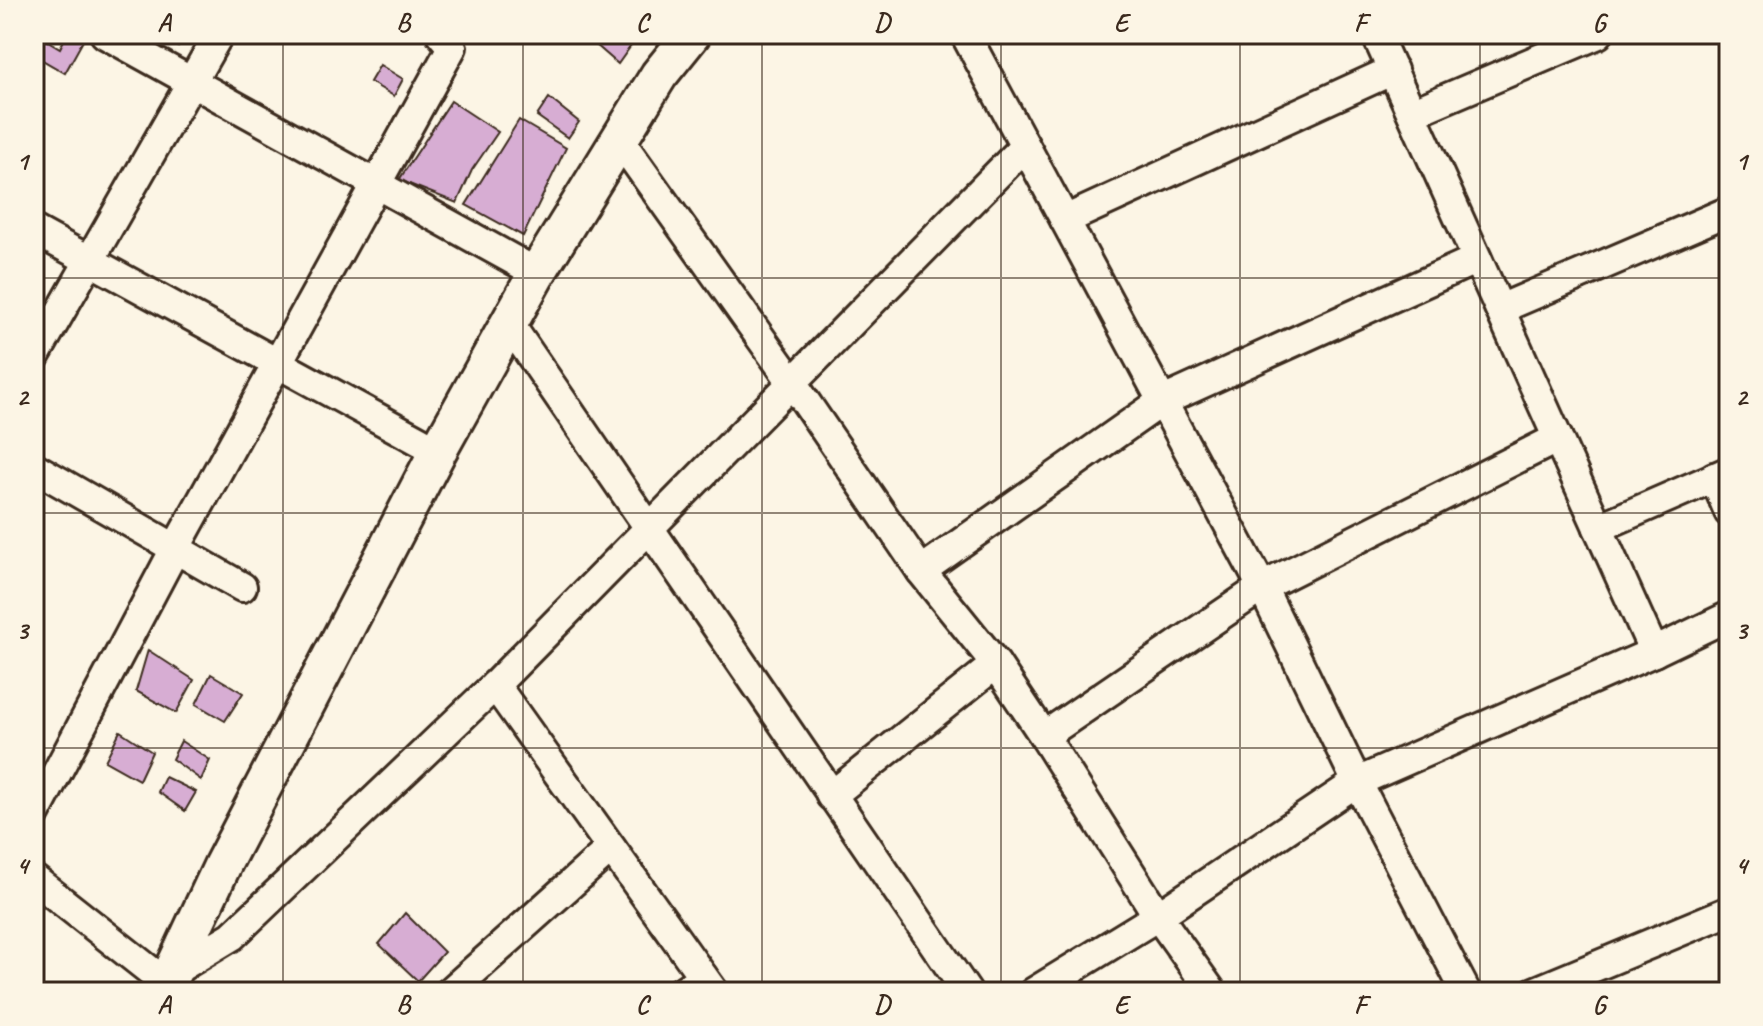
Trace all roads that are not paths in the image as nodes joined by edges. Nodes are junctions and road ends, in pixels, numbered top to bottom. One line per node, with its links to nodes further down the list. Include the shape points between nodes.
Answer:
1 (105, 34): 9 (street)
2 (219, 34): 9 (street)
3 (441, 34): 13 (street, via 452,47)
4 (692, 34): 11 (street)
5 (965, 34): 12 (street)
6 (1376, 34): 8 (street)
7 (1598, 34): 10 (street)
8 (1393, 70): 10 (street); 15 (street)
9 (193, 83): 13 (street); 18 (street)
10 (1412, 113): 17 (street)
11 (619, 139): 19 (street); 24 (street)
12 (1025, 146): 15 (street); 24 (street)
13 (376, 184): 19 (street); 23 (street)
14 (1729, 211): 20 (street)
15 (1065, 220): 25 (street)
16 (34, 230): 18 (street)
17 (1477, 259): 20 (street); 25 (street)
18 (89, 260): 22 (street); 23 (street)
19 (537, 273): 21 (street)
20 (1500, 309): 26 (street)
21 (510, 325): 27 (street); 31 (street)
22 (34, 358)
23 (278, 363): 27 (street); 33 (street)
24 (792, 382): 31 (street); 34 (street)
25 (1161, 402): 34 (street); 36 (street)
26 (1558, 438): 32 (street); 36 (street)
27 (438, 451): 49 (street, via 223,864)
28 (34, 467): 33 (street)
29 (1722, 474): 30 (street); 32 (street)
30 (1729, 512)
31 (649, 527): 40 (street); 43 (street)
32 (1598, 528): 38 (street)
33 (175, 549): 35 (street); 44 (street)
34 (921, 571): 39 (street)
35 (242, 587)
36 (1262, 587): 41 (street); 42 (street)
37 (1729, 616): 38 (street)
38 (1654, 652): 42 (street)
39 (996, 664): 41 (street); 43 (street)
40 (495, 685): 45 (street); 49 (street, via 232,936)
41 (1044, 736): 48 (street)
42 (1357, 782): 48 (street); 55 (street)
43 (831, 796): 52 (street)
44 (34, 816)
45 (611, 848): 50 (street); 51 (street)
46 (34, 879): 49 (street)
47 (1729, 911): 56 (street)
48 (1158, 916): 53 (street); 54 (street)
49 (168, 982)
50 (699, 987)
51 (450, 992)
52 (967, 992)
53 (1034, 992)
54 (1212, 992)
55 (1466, 992)
56 (1534, 992)

